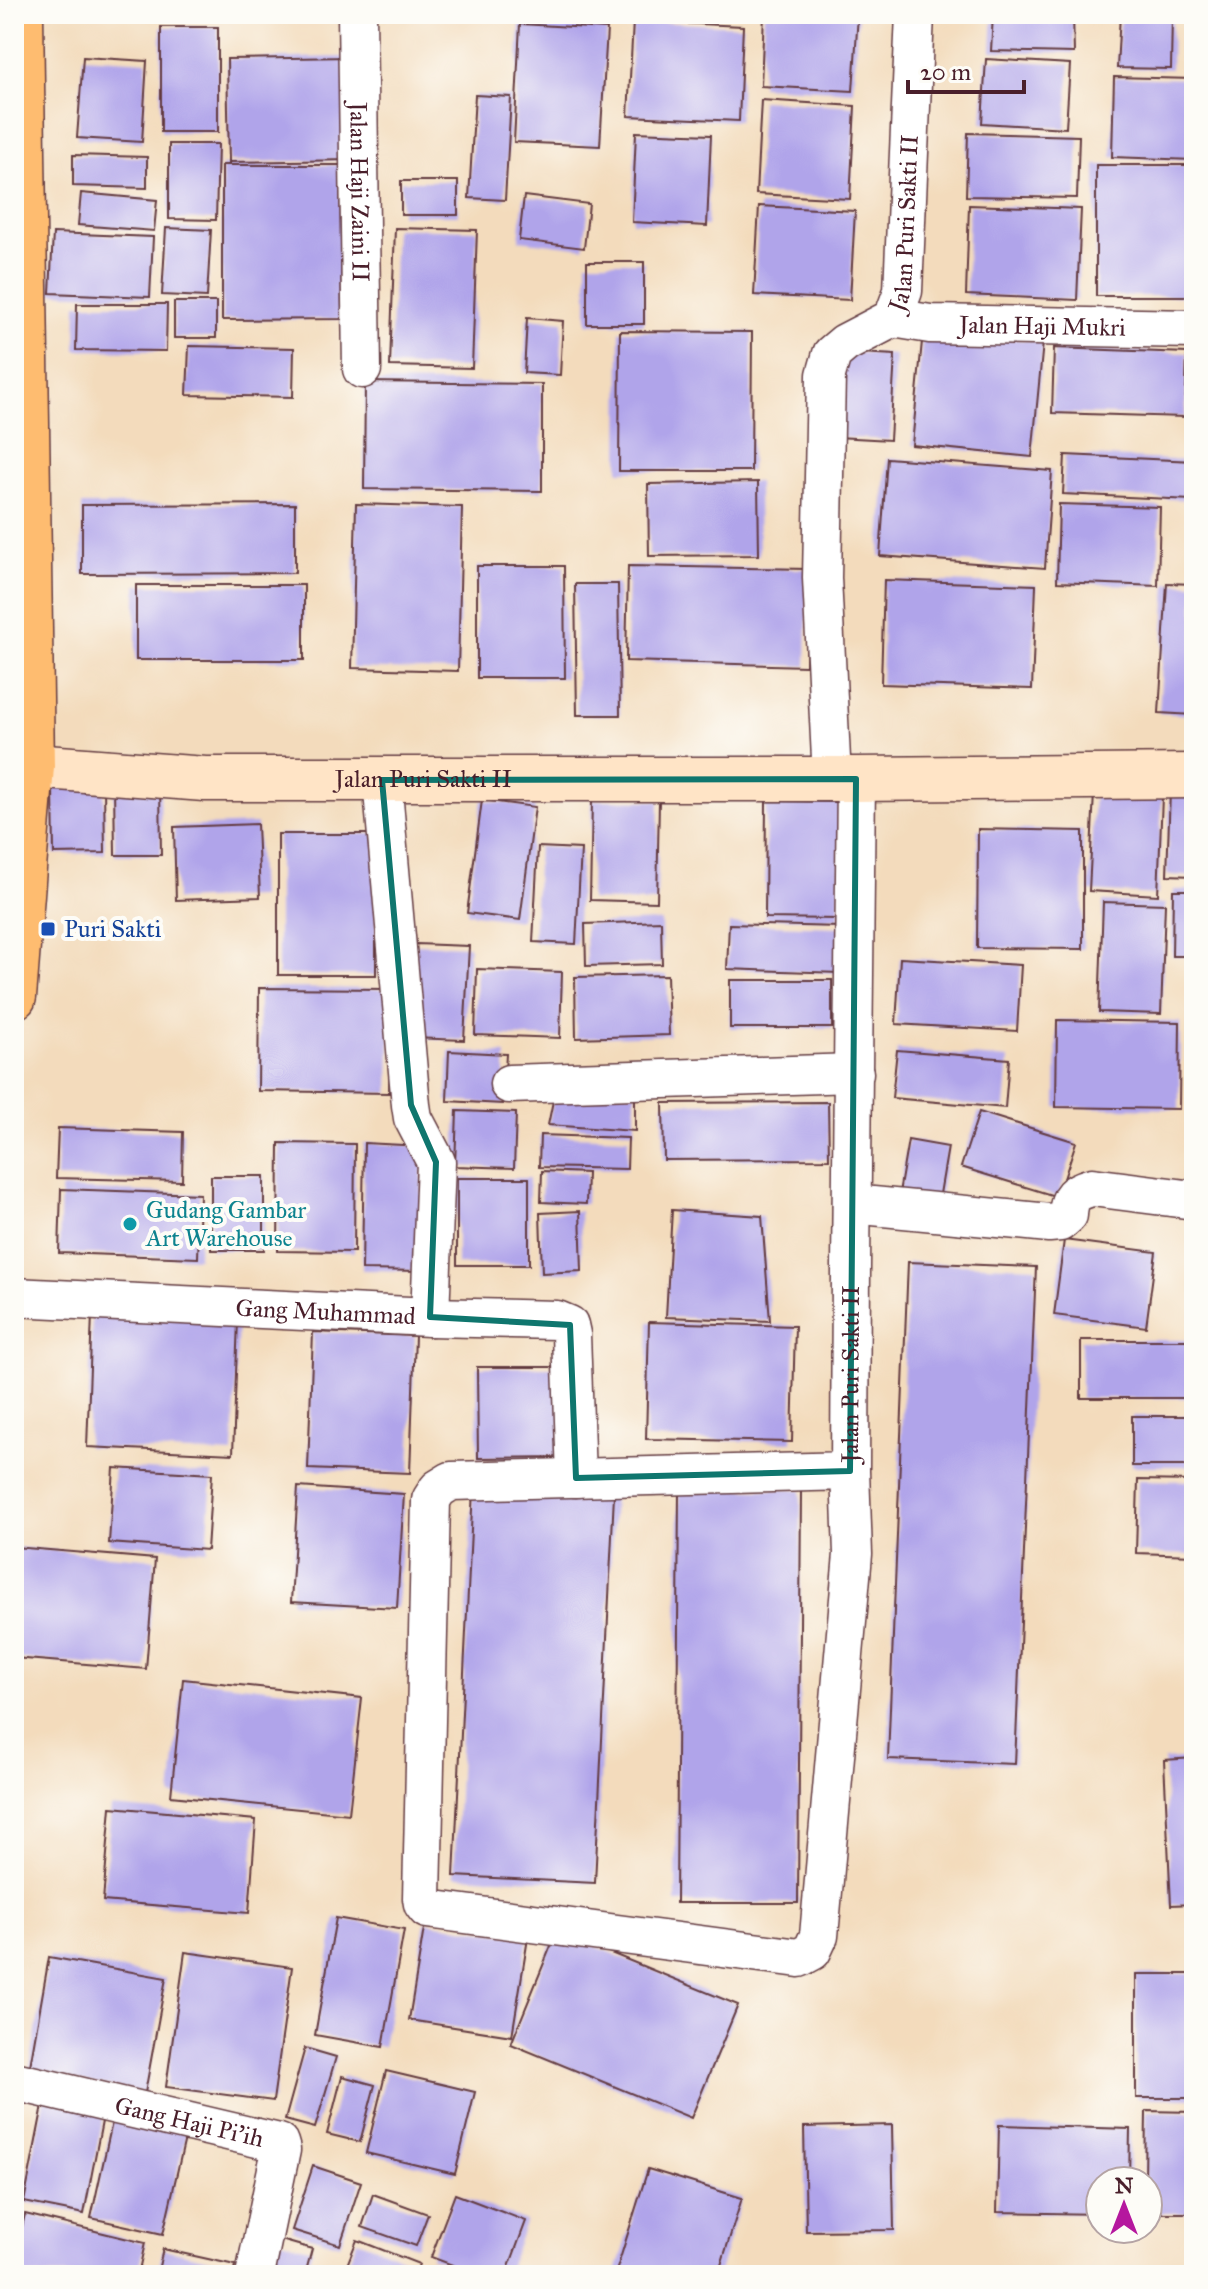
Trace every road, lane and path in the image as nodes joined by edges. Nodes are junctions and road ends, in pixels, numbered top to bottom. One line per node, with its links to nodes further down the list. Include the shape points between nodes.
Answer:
1 (21, 14): 7 (main road)
2 (357, 14): 6 (street, Jalan Haji Zaini II)
3 (915, 14): 4 (street, Jalan Puri Sakti II, via 903,291)
4 (893, 318): 5 (street, Jalan Haji Mukri, via 930,324); 9 (street, Jalan Puri Sakti II, via 839,348 826,375 822,578)
5 (1194, 329)
6 (362, 369)
7 (23, 766): 10 (street, Jalan Puri Sakti II, via 205,779); 11 (main road)
8 (1194, 776): 9 (street, Jalan Puri Sakti II)
9 (844, 779): 10 (street, Jalan Puri Sakti II); 12 (street, Jalan Puri Sakti II)
10 (382, 780): 17 (street, Gang Muhammad, via 411,1105 436,1162)
11 (14, 997)
12 (854, 1073): 13 (street); 15 (street, Jalan Puri Sakti II)
13 (509, 1084)
14 (1194, 1200): 15 (street, via 1092,1187 1076,1191 1068,1200 1068,1215 1049,1223)
15 (852, 1204): 18 (street, Jalan Puri Sakti II)
16 (14, 1297): 17 (street, Gang Muhammad)
17 (430, 1317): 19 (street, via 542,1319 569,1325)
18 (850, 1471): 19 (street); 19 (street, Jalan Puri Sakti II, via 853,1554 819,1936 812,1951 799,1958 427,1909 423,1904 431,1500 451,1481)
19 (576, 1478)
20 (14, 2081): 21 (street, Gang Haji Pi'ih, via 279,2143)
21 (255, 2275)

